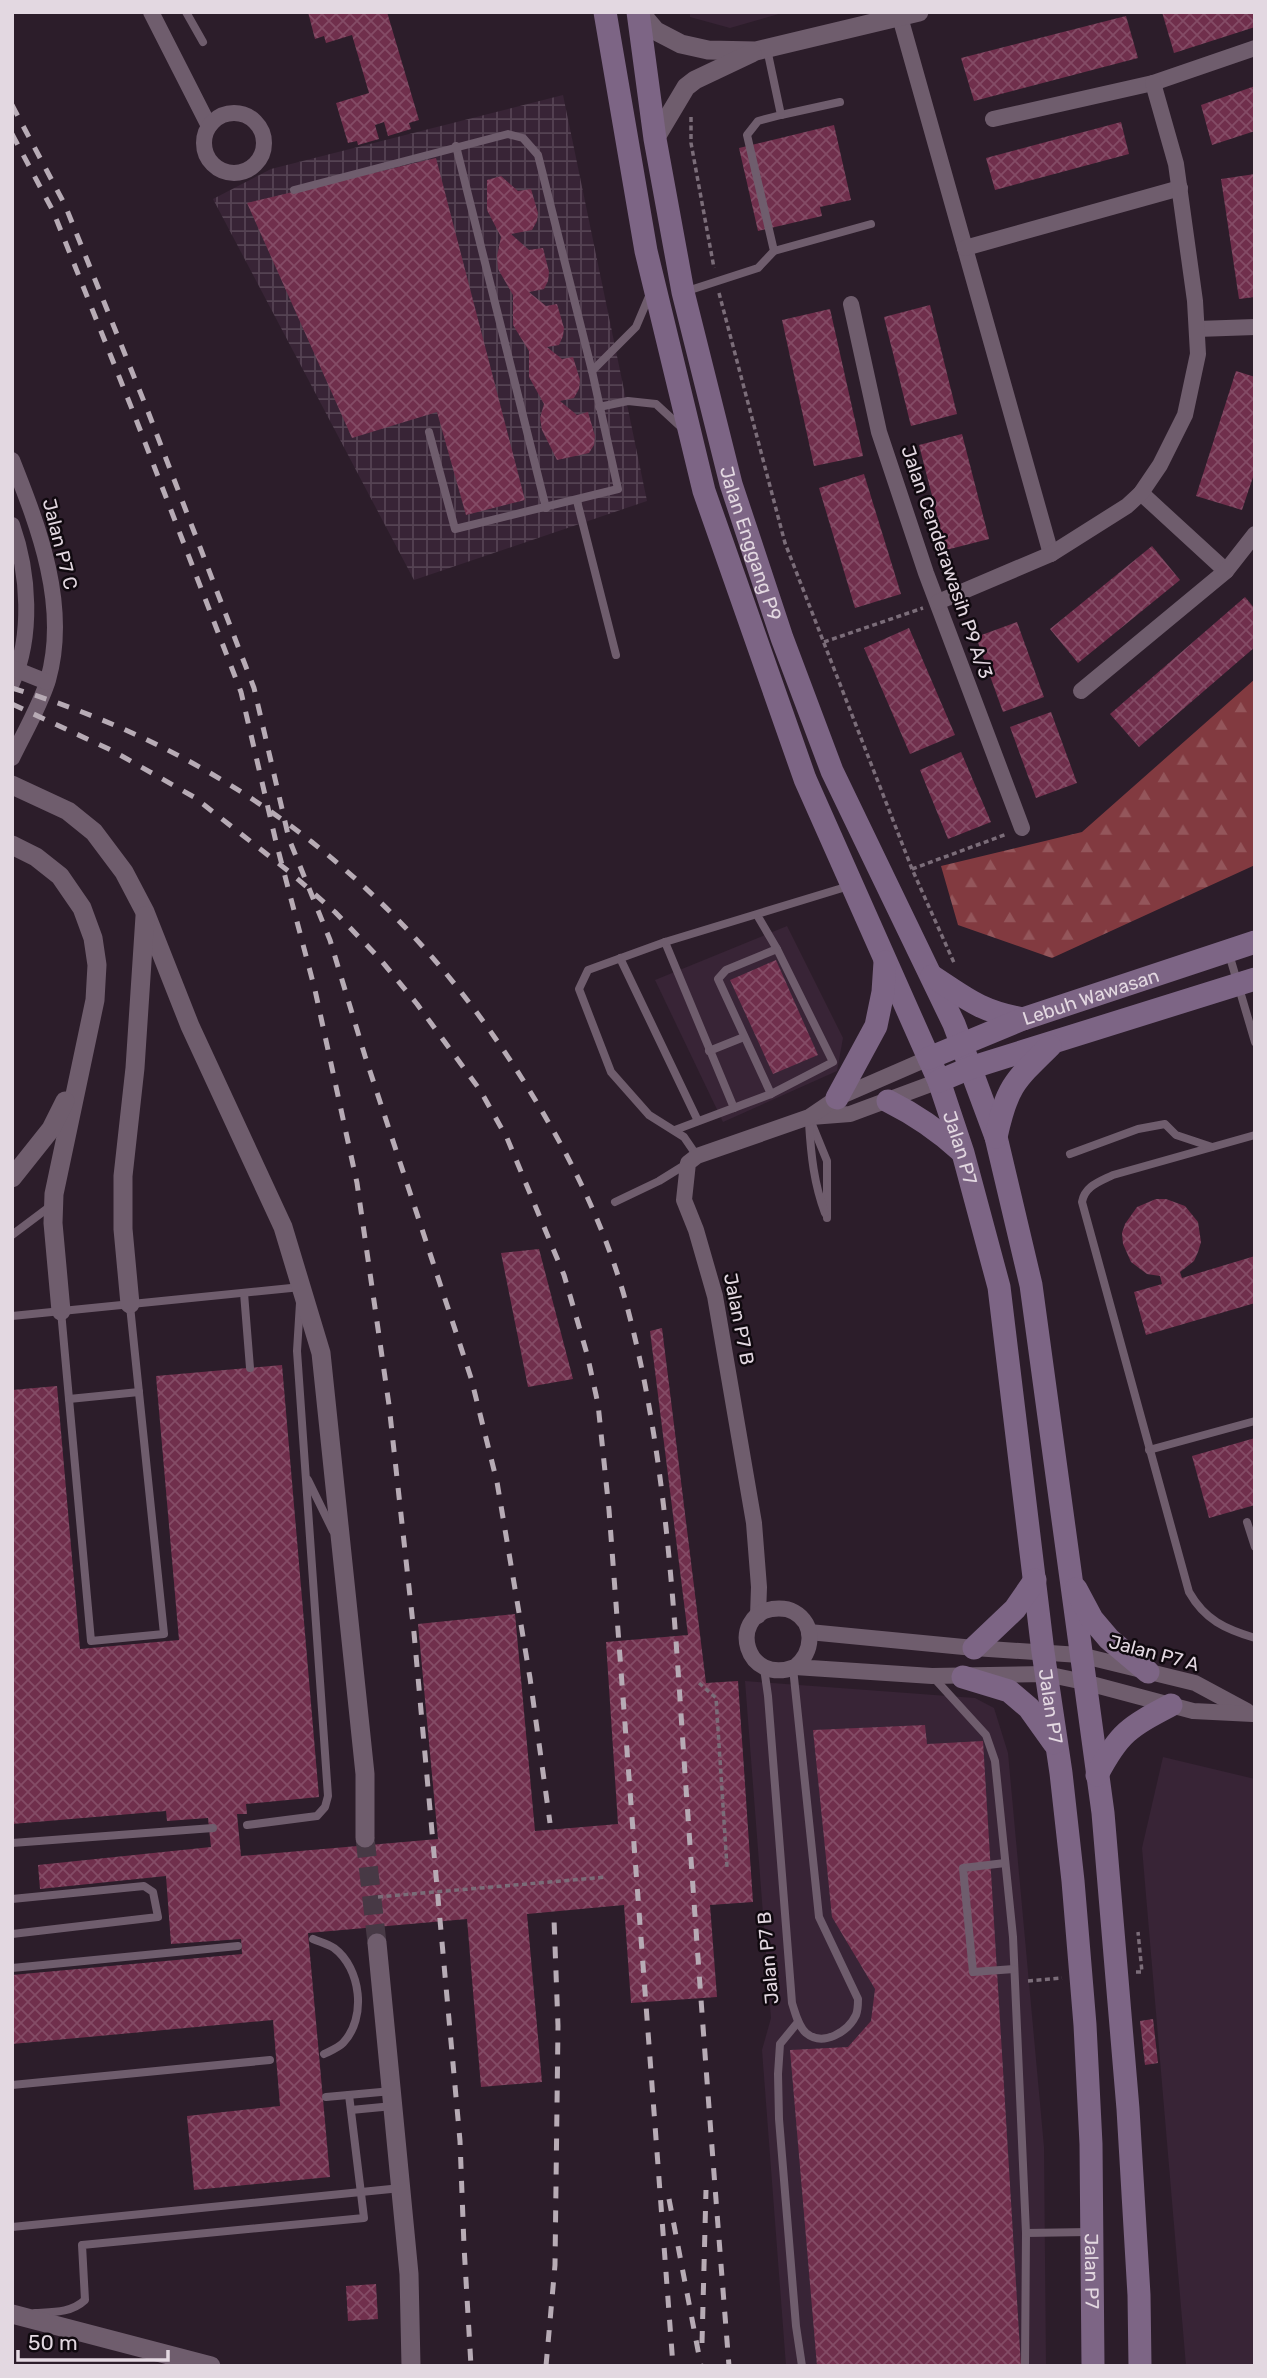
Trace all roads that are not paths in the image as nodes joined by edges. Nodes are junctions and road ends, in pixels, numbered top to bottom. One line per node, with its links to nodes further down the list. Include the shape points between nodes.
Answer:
1 (151, 12): 13 (street)
2 (186, 12): 6 (lane)
3 (605, 12): 21 (main road, Jalan Enggang P9)
4 (639, 12): 8 (street, via 656,31 681,44 708,50); 14 (main road, Jalan Enggang P9)
5 (909, 15): 8 (street); 19 (street)
6 (203, 42)
7 (1255, 48): 9 (street)
8 (762, 50): 11 (lane); 14 (street, via 686,88)
9 (1153, 83): 12 (street); 16 (street)
10 (840, 102): 11 (lane)
11 (781, 115): 20 (lane, via 758,121 747,135)
12 (993, 119)
13 (209, 126)
14 (655, 139): 22 (main road, Jalan Enggang P9)
15 (456, 146): 17 (lane); 26 (lane, via 508,134 523,138 538,155); 33 (lane)
16 (1180, 188): 19 (street); 25 (street)
17 (294, 190)
18 (871, 223): 20 (lane)
19 (965, 248): 37 (street)
20 (774, 251): 22 (lane, via 758,268)
21 (655, 283): 26 (lane, via 636,327); 29 (main road, Jalan Enggang P9)
22 (683, 292): 57 (main road, Jalan Enggang P9, via 731,484 782,638 832,771)
23 (850, 304): 39 (street, Jalan Cenderawasih P9 A/3, via 880,432)
24 (1255, 327): 25 (street)
25 (1197, 329): 31 (street, via 1198,354 1185,415)
26 (592, 371): 27 (lane)
27 (599, 407): 29 (lane, via 628,401 656,404); 32 (lane, via 618,489)
28 (429, 432): 33 (lane, via 454,528)
29 (690, 434): 48 (main road, Jalan Enggang P9, via 704,491 805,779)
30 (12, 460): 34 (street, Jalan P7 C)
31 (1141, 493): 37 (street, via 1108,520); 38 (street)
32 (576, 501): 33 (lane); 40 (lane)
33 (546, 508)
34 (36, 519): 35 (street); 42 (street, Jalan P7 C, via 52,586 55,626)
35 (12, 525): 41 (street, via 25,590 24,643)
36 (1255, 534): 38 (street)
37 (1051, 554): 39 (street)
38 (1226, 571): 43 (street)
39 (938, 602): 46 (street, Jalan Cenderawasih P9 A/3)
40 (616, 655)
41 (14, 674): 42 (street)
42 (47, 682): 44 (street, Jalan P7 C)
43 (1081, 691)
44 (12, 758)
45 (12, 785): 49 (street, via 68,811 94,832)
46 (1022, 828)
47 (12, 845): 64 (street, via 60,876 82,908 93,939 95,1000)
48 (852, 885): 50 (lane); 56 (main road, Jalan Enggang P9)
49 (145, 912): 86 (street, via 190,1026 282,1227); 88 (street, via 123,1176)
50 (757, 915): 51 (lane); 53 (lane)
51 (665, 942): 55 (lane); 65 (lane)
52 (1255, 942): 54 (main road, Lebuh Wawasan)
53 (777, 949): 60 (lane, via 726,971 718,979); 69 (lane, via 833,1062)
54 (1228, 952): 58 (lane); 59 (main road, Lebuh Wawasan)
55 (620, 958): 74 (lane); 75 (lane, via 589,970 579,989 611,1072 649,1115)
56 (885, 958): 66 (main road, Jalan P7); 70 (main road, via 876,1026)
57 (931, 975): 59 (main road, via 977,1007); 63 (main road, Jalan Enggang P9)
58 (1246, 982): 61 (lane); 62 (main road, Lebuh Wawasan)
59 (1023, 1019): 63 (main road, Lebuh Wawasan)
60 (744, 1037): 65 (lane); 69 (lane)
61 (1255, 1042)
62 (1053, 1043): 67 (main road, Lebuh Wawasan); 77 (main road, via 1006,1096)
63 (960, 1044): 66 (main road, Lebuh Wawasan); 67 (main road, Jalan Enggang P9)
64 (83, 1050): 82 (street, via 51,1129); 84 (street)
65 (709, 1051): 72 (lane)
66 (929, 1058): 68 (main road, Jalan P7); 70 (street)
67 (970, 1068): 68 (main road, Lebuh Wawasan); 77 (main road, Jalan P7)
68 (939, 1081): 71 (street); 79 (main road, Jalan P7)
69 (771, 1094): 72 (lane)
70 (836, 1098): 73 (street)
71 (888, 1101): 73 (street, via 850,1114); 79 (main road, via 940,1131)
72 (734, 1108): 74 (lane)
73 (809, 1117): 73 (lane, via 827,1161 827,1218 811,1163); 81 (street)
74 (698, 1121): 75 (lane)
75 (675, 1130): 81 (lane, via 684,1137)
76 (1255, 1135): 78 (lane)
77 (996, 1137): 100 (main road, Jalan P7, via 1031,1284)
78 (1212, 1147): 80 (lane, via 1176,1135 1165,1124); 95 (lane, via 1113,1175 1083,1192 1083,1212)
79 (963, 1153): 101 (main road, Jalan P7, via 999,1287)
80 (1070, 1154)
81 (692, 1160): 83 (lane); 102 (street, Jalan P7 B, via 684,1200 715,1296 754,1523)
82 (12, 1178)
83 (615, 1202)
84 (54, 1205): 85 (lane); 89 (street)
85 (12, 1235)
86 (301, 1286): 87 (lane); 96 (lane, via 297,1351); 98 (street, via 321,1353)
87 (244, 1293): 88 (lane); 91 (lane)
88 (130, 1304): 89 (lane); 92 (lane)
89 (61, 1311): 90 (lane); 93 (lane)
90 (12, 1316)
91 (250, 1368)
92 (139, 1392): 93 (lane); 93 (lane, via 164,1634 91,1641)
93 (69, 1399)
94 (1255, 1421): 95 (lane)
95 (1149, 1451): 104 (lane, via 1196,1605 1213,1622)
96 (305, 1474): 98 (lane); 118 (lane, via 328,1796 317,1816)
97 (1247, 1522): 99 (lane)
98 (339, 1544): 120 (street, via 365,1774)
99 (1255, 1548)
100 (1069, 1577): 106 (main road, Jalan P7); 110 (main road, via 1092,1619)
101 (1035, 1580): 105 (main road, via 1015,1609); 107 (main road, Jalan P7)
102 (758, 1616): 103 (street, via 782,1608 804,1620); 109 (street, Jalan P7 B, via 749,1627 747,1647)
103 (809, 1632): 105 (street); 108 (street, via 809,1648)
104 (1255, 1638)
105 (974, 1648): 107 (street)
106 (1080, 1655): 107 (street, Jalan P7 A); 110 (street, Jalan P7 A); 113 (main road, Jalan P7)
107 (1044, 1663): 112 (street); 113 (street, Jalan P7 A); 116 (main road, Jalan P7)
108 (794, 1667): 109 (street); 111 (street); 130 (lane, Jalan P7 B, via 819,1917 858,1999 857,2013 846,2029 832,2037 817,2038)
109 (764, 1668): 130 (lane, Jalan P7 B, via 792,2003)
110 (1148, 1672): 115 (street, Jalan P7 A, via 1195,1683)
111 (932, 1676): 112 (street); 122 (lane, via 986,1735 995,1761)
112 (963, 1677): 116 (main road, via 1009,1691 1029,1708)
113 (1084, 1682): 114 (street, Jalan P7 A); 117 (main road, Jalan P7)
114 (1171, 1705): 115 (street, Jalan P7 A, via 1193,1711); 117 (main road, via 1137,1722 1114,1743)
115 (1254, 1714)
116 (1058, 1749): 141 (main road, Jalan P7, via 1085,2025)
117 (1097, 1775): 149 (main road, Jalan P7, via 1123,2044)
118 (247, 1825)
119 (213, 1828): 121 (lane)
120 (365, 1838)
121 (12, 1843)
122 (1005, 1863): 129 (lane); 129 (lane, via 963,1868 973,1972)
123 (12, 1899): 124 (lane, via 144,1886 153,1892 158,1917)
124 (12, 1934)
125 (313, 1940): 131 (lane, via 333,1947 347,1962 358,1998 351,2032 342,2044)
126 (377, 1942): 136 (street)
127 (238, 1946): 128 (lane)
128 (12, 1968)
129 (1014, 1969): 142 (lane)
130 (798, 2022): 146 (lane, via 780,2044 778,2074)
131 (324, 2054)
132 (270, 2060): 133 (lane)
133 (13, 2087)
134 (349, 2095): 135 (lane); 136 (lane); 137 (lane)
135 (326, 2098)
136 (392, 2098): 137 (lane); 138 (street)
137 (351, 2110): 139 (lane)
138 (401, 2188): 139 (lane); 145 (street)
139 (361, 2192): 140 (lane); 143 (lane, via 364,2218 82,2245 85,2300 64,2311)
140 (12, 2227)
141 (1092, 2232): 142 (lane); 148 (main road, Jalan P7)
142 (1026, 2234): 147 (lane)
143 (13, 2314): 144 (street)
144 (211, 2366)
145 (411, 2366)
146 (802, 2366)
147 (1025, 2366)
148 (1093, 2366)
149 (1141, 2366)

